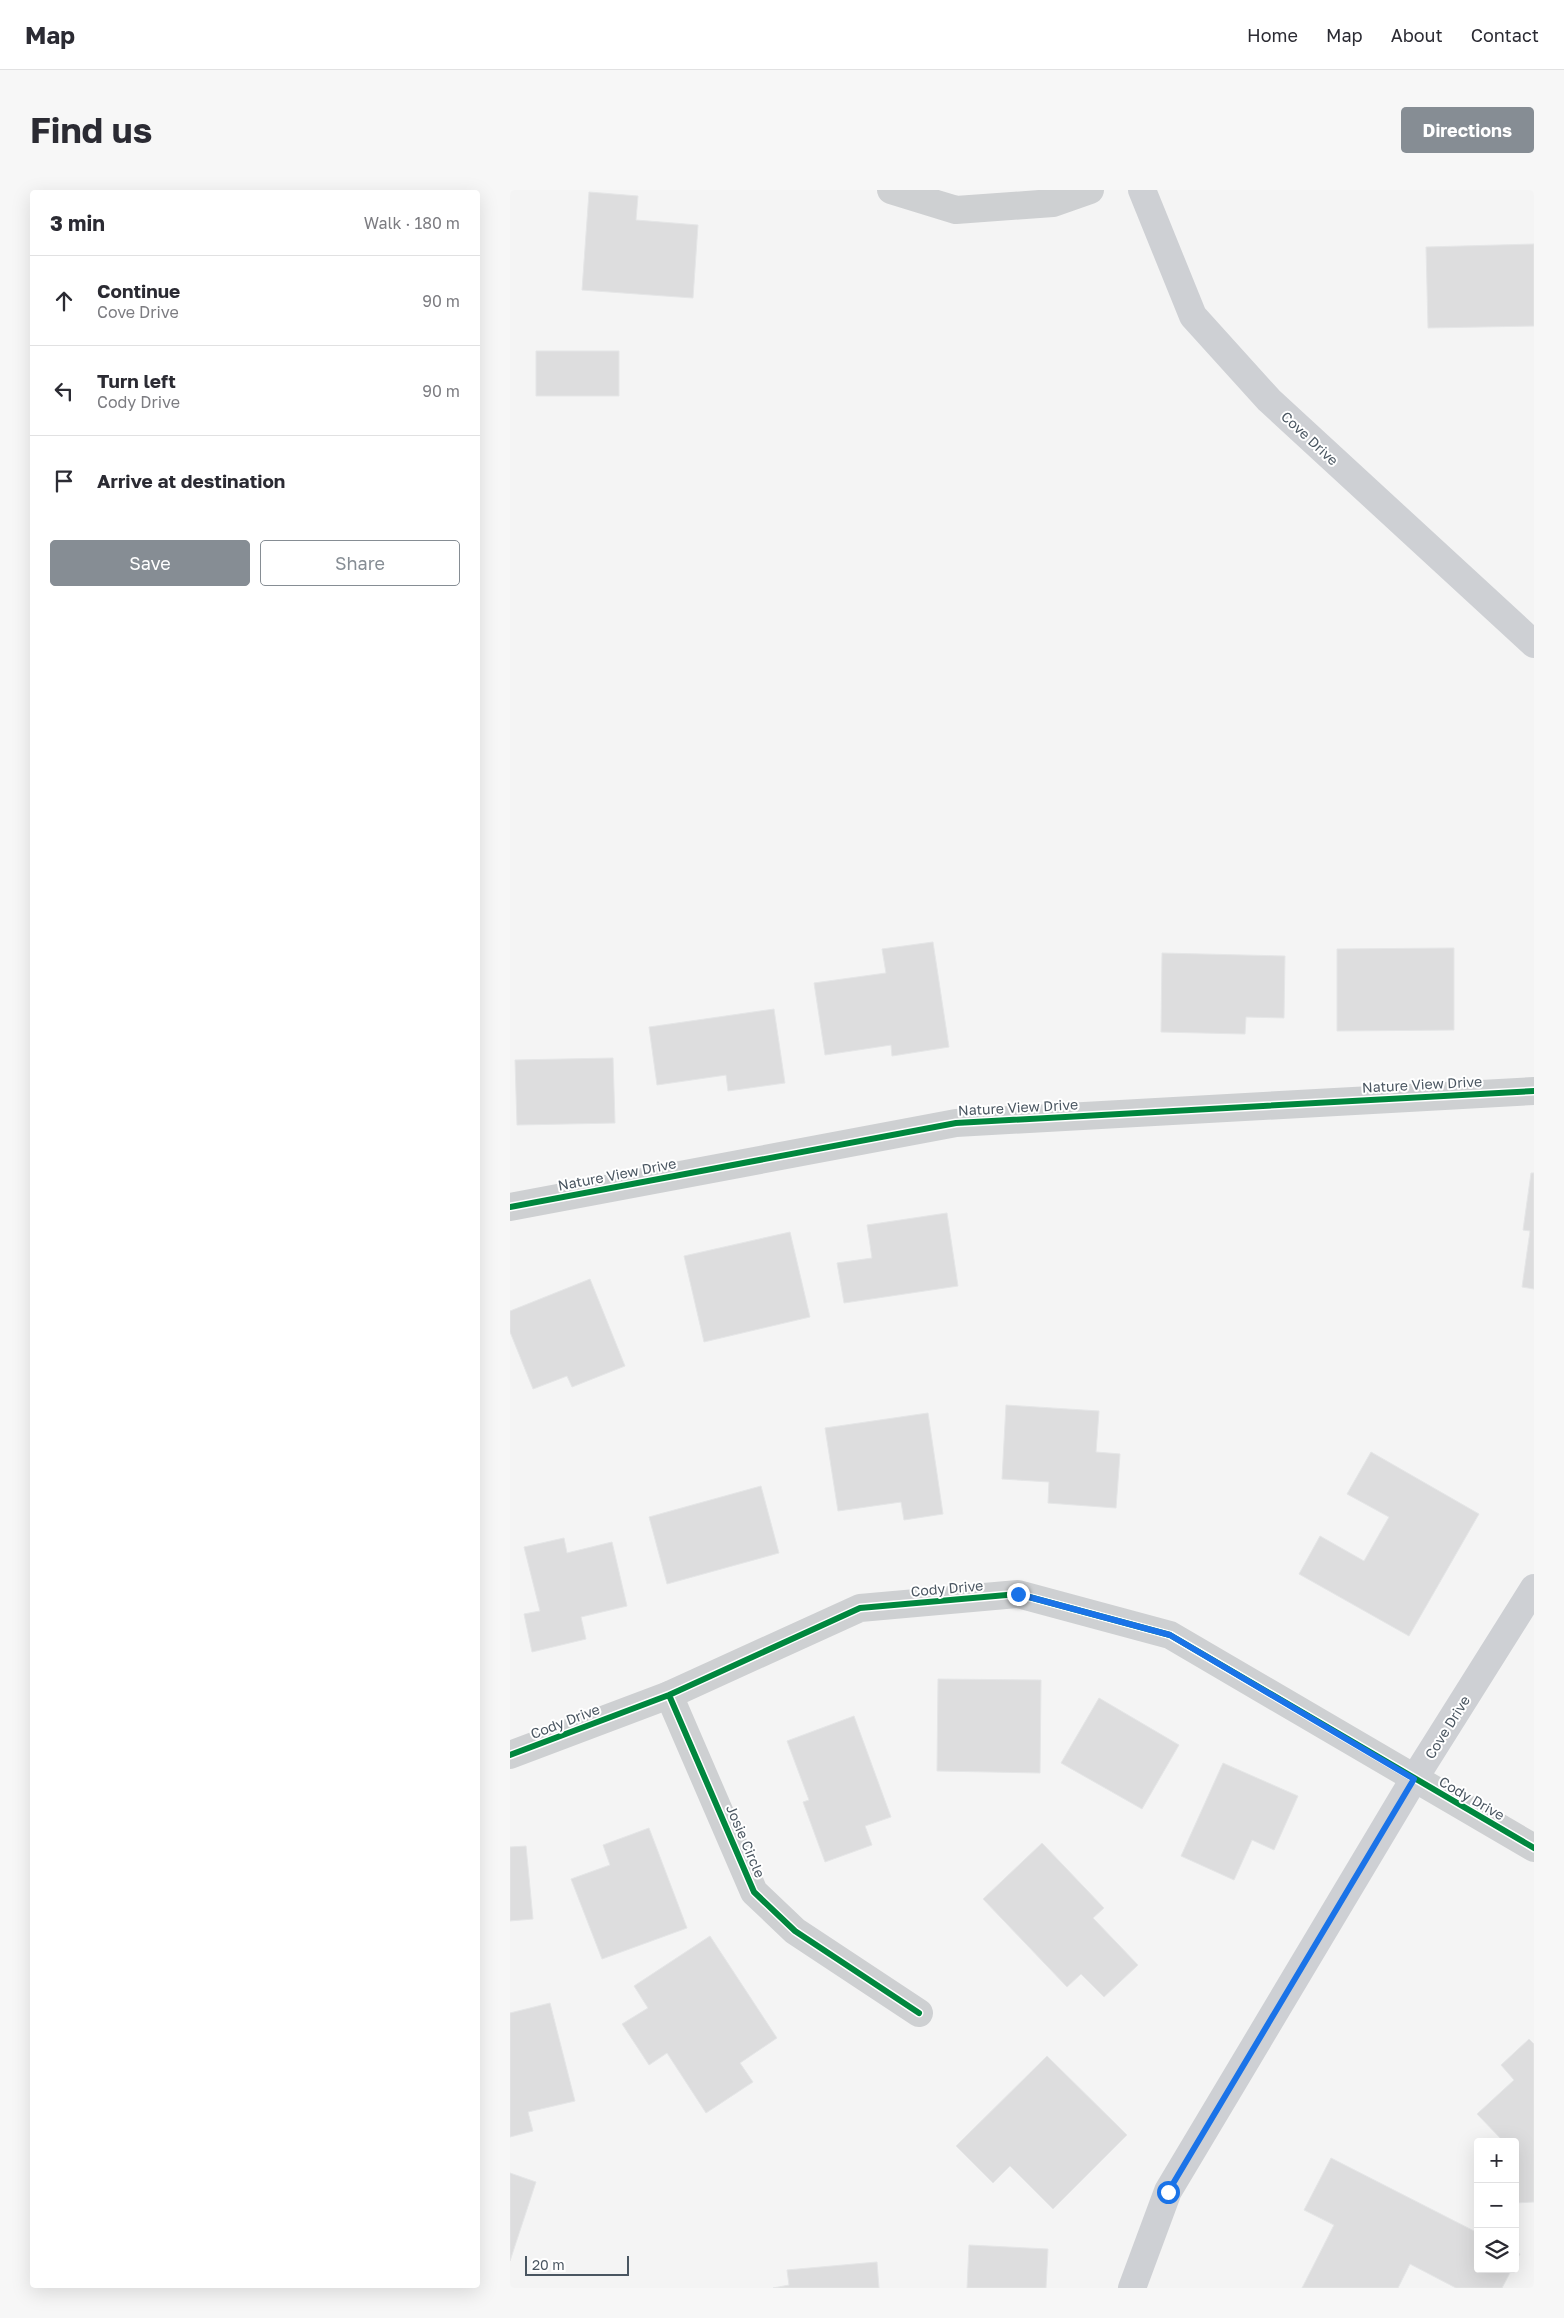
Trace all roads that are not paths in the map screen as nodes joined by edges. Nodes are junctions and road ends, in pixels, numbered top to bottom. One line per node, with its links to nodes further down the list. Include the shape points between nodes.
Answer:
1 (891, 190): 2 (street, via 956,210 1053,203)
2 (1090, 190)
3 (1142, 190): 4 (main road, Cove Drive, via 1193,316 1269,400)
4 (1534, 644)
5 (1534, 1091): 6 (street, Nature View Drive, via 956,1123)
6 (510, 1208)
7 (1534, 1588): 10 (main road, Cove Drive)
8 (669, 1695): 9 (street, Cody Drive); 10 (street, Cody Drive, via 860,1608 1018,1594 1170,1635); 12 (street, Josie Circle, via 754,1892 796,1931)
9 (510, 1755)
10 (1414, 1779): 11 (street, Cody Drive); 13 (main road, Cove Drive, via 1168,2192)
11 (1534, 1848)
12 (919, 2013)
13 (1132, 2288)

